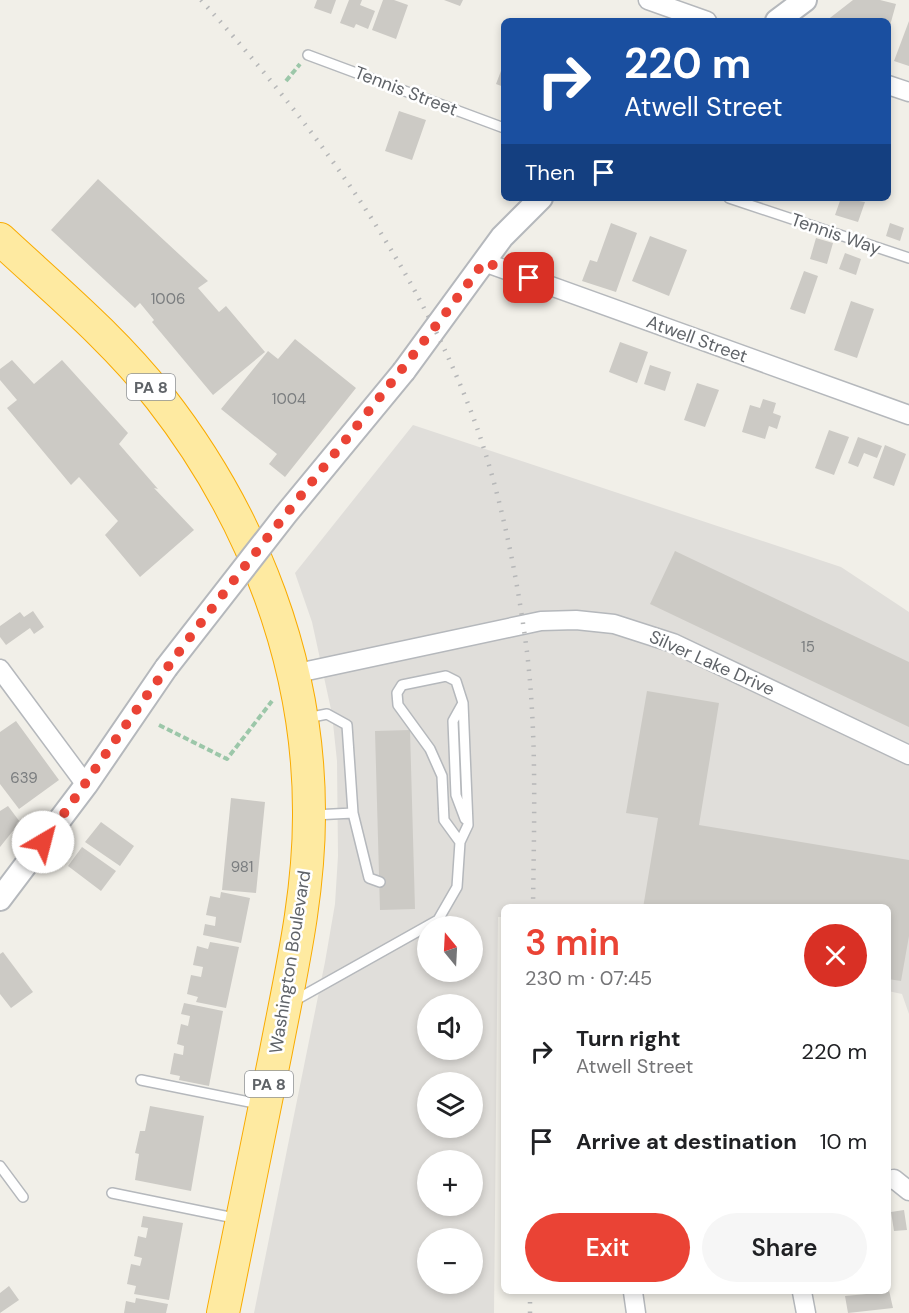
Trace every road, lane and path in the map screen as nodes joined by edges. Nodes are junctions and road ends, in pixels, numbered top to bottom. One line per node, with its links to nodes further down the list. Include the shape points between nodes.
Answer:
1 (648, 0): 3 (street)
2 (805, 0): 4 (street)
3 (699, 18)
4 (781, 18)
5 (308, 54): 8 (lane, Tennis Street)
6 (891, 86): 7 (street)
7 (909, 92)
8 (501, 127)
9 (538, 201): 13 (street, via 502,237)
10 (738, 201): 12 (lane, Tennis Way)
11 (0, 239): 16 (highway, Washington Boulevard / PA 8, via 130,363 187,435 212,473 252,550)
12 (909, 258)
13 (484, 262): 14 (street, Atwell Street); 20 (street, bridge, via 404,371 166,668)
14 (909, 415)
15 (0, 669): 20 (street)
16 (293, 674): 17 (highway, Washington Boulevard / PA 8); 18 (path, via 227,759); 19 (street, Silver Lake Drive, via 525,624 594,621 633,628 673,642)
17 (301, 718): 21 (lane, via 327,714 347,725); 22 (highway, Washington Boulevard / PA 8)
18 (159, 725)
19 (909, 755)
20 (86, 785): 25 (street)
21 (353, 813): 22 (lane); 24 (lane, via 369,879)
22 (309, 815): 26 (highway, Washington Boulevard / PA 8, via 304,900)
23 (460, 842): 23 (lane, via 468,825 456,795 453,721 463,703 456,681 446,676 402,685 398,705 430,749 442,776 444,820); 26 (lane, via 457,887 438,920)
24 (380, 882)
25 (0, 899)
26 (285, 1006): 28 (highway, Washington Boulevard / PA 8)
27 (141, 1080): 28 (lane)
28 (265, 1105): 34 (highway, Washington Boulevard / PA 8)
29 (0, 1166): 33 (lane)
30 (891, 1179): 31 (street)
31 (909, 1191)
32 (112, 1193): 34 (lane)
33 (23, 1197)
34 (242, 1220): 37 (highway, Washington Boulevard / PA 8)
35 (633, 1294): 38 (street)
36 (802, 1294): 39 (street)
37 (223, 1313)
38 (636, 1313)
39 (806, 1313)

